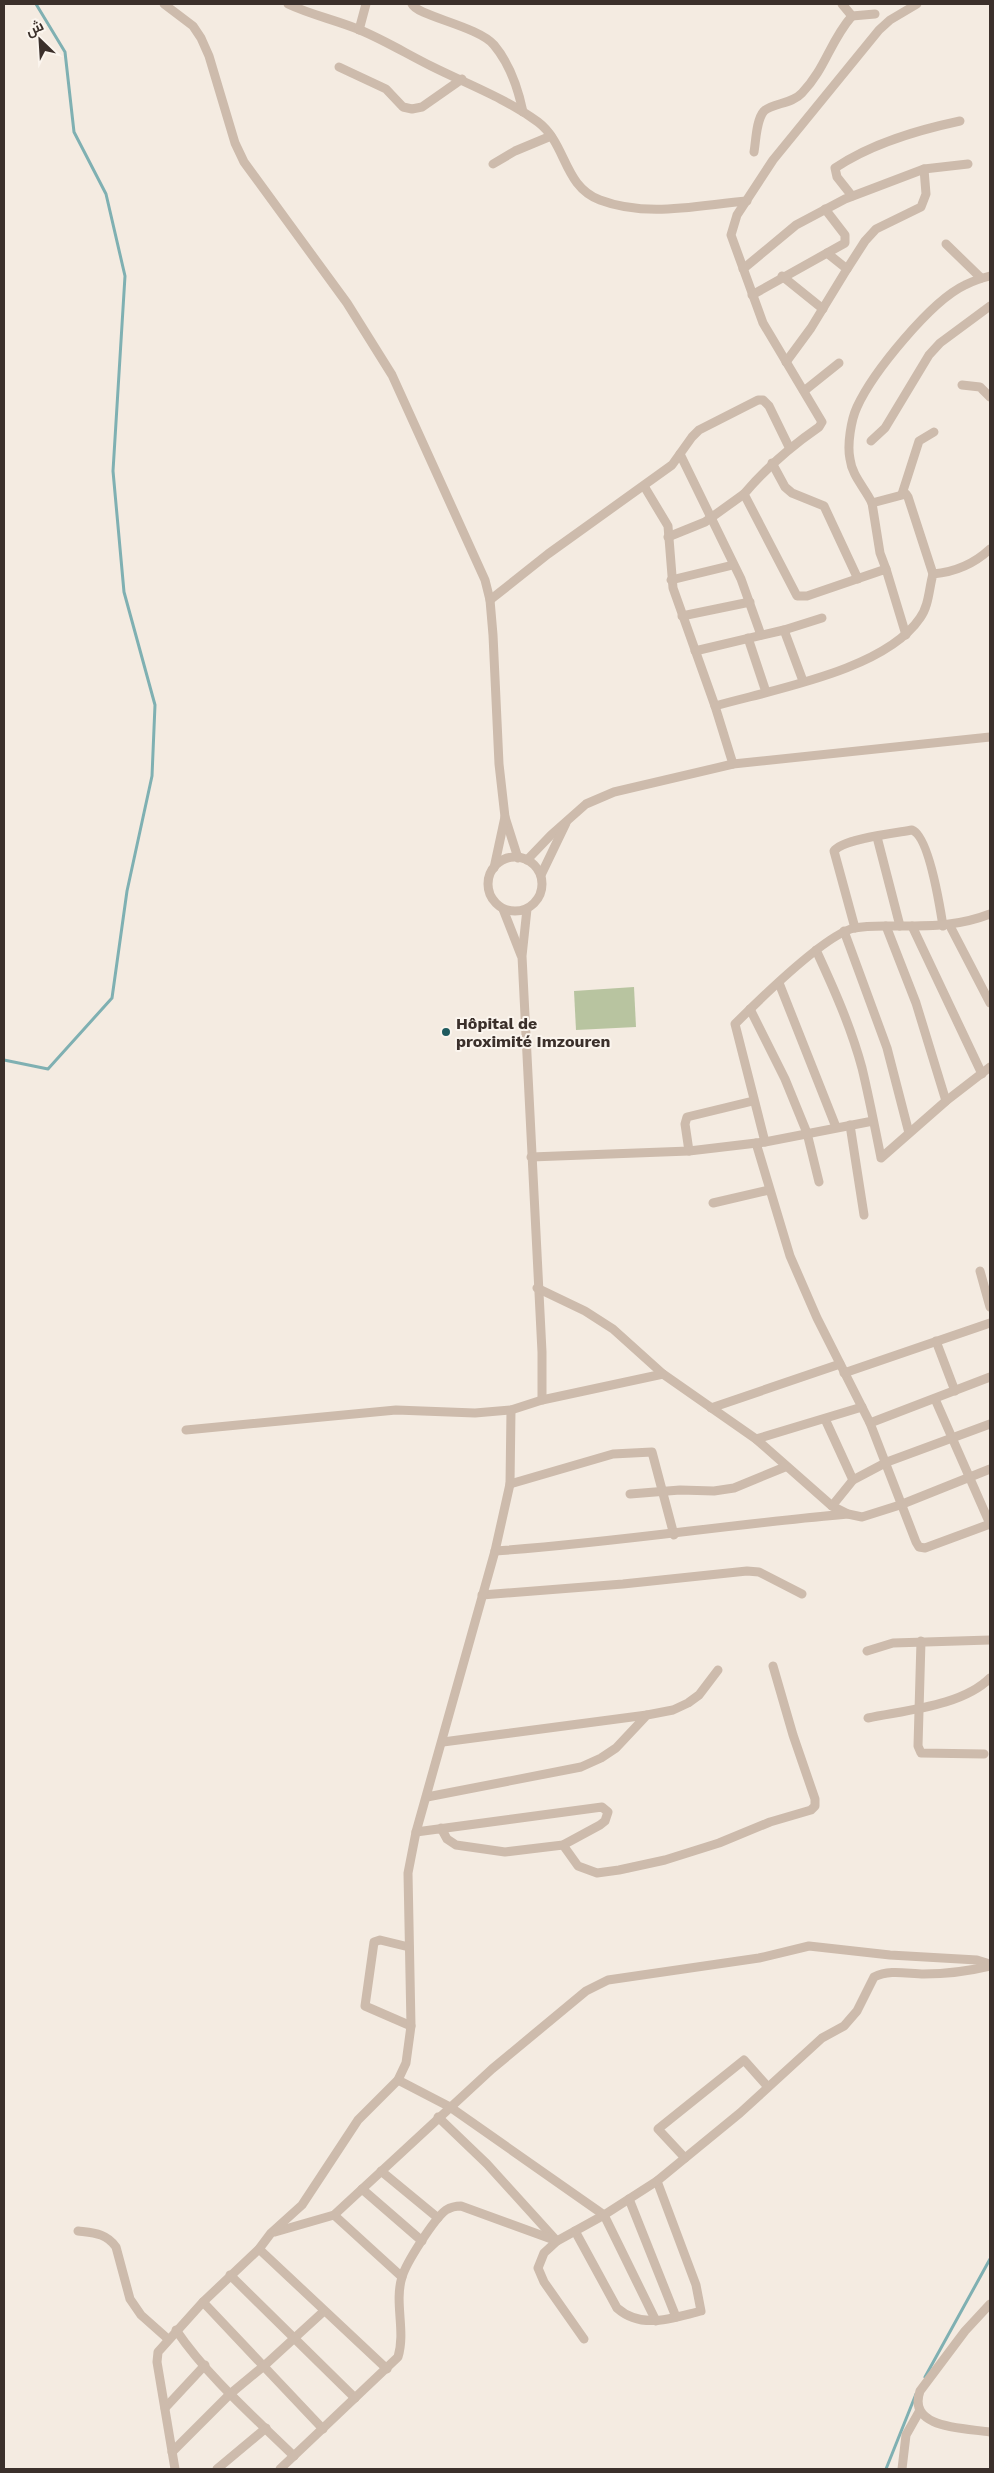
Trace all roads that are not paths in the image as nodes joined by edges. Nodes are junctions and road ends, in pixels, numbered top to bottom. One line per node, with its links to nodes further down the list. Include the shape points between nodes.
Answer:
1 (164, 4): 54 (street, via 193,26 200,38 244,162 347,302 392,375 476,559)
2 (288, 4): 9 (street)
3 (366, 4): 9 (street)
4 (412, 4): 12 (street, via 424,14 452,21 493,44 512,73)
5 (842, 4): 8 (street)
6 (917, 4): 20 (street, via 879,30 792,135)
7 (875, 14): 8 (street)
8 (852, 16): 15 (street, via 839,31 822,69 800,96 764,111)
9 (359, 30): 11 (street)
10 (339, 67): 11 (street, via 386,89 403,107 412,109 422,107)
11 (462, 79): 12 (street)
12 (523, 112): 14 (street, via 540,123)
13 (960, 121): 19 (street, via 931,127 874,147 835,168 837,177)
14 (551, 136): 16 (street); 20 (street, via 577,185 598,200 645,209)
15 (754, 152)
16 (494, 164)
17 (968, 164): 18 (street)
18 (924, 169): 19 (street); 25 (street, via 926,194 921,206 876,230)
19 (852, 196): 21 (street)
20 (747, 201): 24 (street, via 737,215 731,235)
21 (825, 209): 23 (street, via 846,240 843,246); 24 (street, via 796,225)
22 (946, 244): 28 (street)
23 (827, 253): 25 (street); 26 (street)
24 (743, 269): 29 (street)
25 (847, 269): 31 (street)
26 (782, 276): 29 (street); 31 (street)
27 (990, 276): 28 (street)
28 (981, 278): 45 (street, via 946,297 912,331 870,384 856,408 850,460)
29 (752, 295): 32 (street, via 763,323)
30 (990, 306): 38 (street, via 929,355 885,428)
31 (823, 309): 32 (street)
32 (786, 362): 35 (street)
33 (839, 363): 35 (street)
34 (962, 385): 36 (street, via 980,388)
35 (804, 391): 39 (street, via 822,422)
36 (990, 397)
37 (934, 432): 44 (street, via 919,441)
38 (870, 442)
39 (790, 447): 40 (street, via 769,406 758,400 700,430); 41 (street)
40 (680, 454): 42 (street, via 672,465); 46 (street)
41 (772, 463): 43 (street); 52 (street, via 792,493 824,506)
42 (644, 486): 47 (street, via 668,526); 54 (street, via 556,548)
43 (744, 494): 46 (street); 52 (street, via 797,596 807,596)
44 (902, 494): 45 (street); 51 (street, via 908,497)
45 (872, 503): 50 (street, via 880,553)
46 (711, 518): 47 (street); 49 (street)
47 (668, 537): 53 (street)
48 (990, 549): 51 (street, via 968,565)
49 (733, 564): 53 (street); 55 (street)
50 (886, 569): 52 (street); 60 (street)
51 (934, 574): 60 (street, via 922,617)
52 (858, 579)
53 (672, 580): 56 (street)
54 (490, 600): 68 (street)
55 (750, 602): 56 (street); 59 (street)
56 (682, 616): 62 (street)
57 (822, 618): 58 (street)
58 (784, 630): 59 (street); 63 (street)
59 (761, 635): 61 (street)
60 (906, 635): 63 (street, via 880,654 858,664)
61 (748, 638): 62 (street); 64 (street)
62 (695, 651): 65 (street)
63 (803, 681): 64 (street)
64 (766, 692): 65 (street)
65 (716, 706): 67 (street)
66 (990, 737): 67 (street)
67 (733, 764): 69 (street, via 614,792 586,804)
68 (505, 817): 71 (street); 72 (street)
69 (568, 819): 71 (street); 73 (street)
70 (877, 837): 78 (street); 80 (street, via 912,830 918,835 930,862); 81 (street, via 848,843 834,851)
71 (522, 859): 72 (street, via 509,858); 73 (street, via 536,867)
72 (494, 868): 74 (street, via 490,876 490,893)
73 (541, 875): 75 (street, via 541,894)
74 (503, 908): 75 (street, via 512,911); 84 (street)
75 (527, 909): 84 (street)
76 (990, 914): 80 (street, via 964,924)
77 (886, 926): 78 (street); 81 (street); 91 (street, via 920,1012)
78 (900, 926): 79 (street)
79 (912, 926): 80 (street); 89 (street)
80 (947, 926): 86 (street)
81 (855, 928): 82 (street)
82 (844, 931): 83 (street); 96 (street, via 887,1048)
83 (816, 950): 85 (street); 92 (street, via 854,1040)
84 (522, 956): 99 (street)
85 (779, 983): 87 (street); 94 (street)
86 (990, 1003)
87 (750, 1009): 90 (street, via 735,1024); 95 (street, via 785,1079)
88 (990, 1067): 89 (street)
89 (982, 1074): 91 (street)
90 (754, 1101): 97 (street); 98 (street, via 687,1117)
91 (946, 1101): 96 (street)
92 (873, 1121): 93 (street); 96 (street, via 881,1158)
93 (850, 1125): 94 (street); 103 (street)
94 (836, 1127): 95 (street)
95 (806, 1133): 97 (street); 100 (street)
96 (909, 1134)
97 (761, 1143): 98 (street); 101 (street)
98 (689, 1151): 99 (street)
99 (532, 1157): 105 (street)
100 (819, 1182)
101 (769, 1190): 102 (street); 109 (street, via 790,1256)
102 (713, 1203)
103 (864, 1216)
104 (980, 1271): 106 (street)
105 (537, 1288): 111 (street, via 599,1319); 115 (street)
106 (990, 1308)
107 (990, 1322): 108 (street)
108 (936, 1341): 110 (street); 113 (street)
109 (840, 1364): 110 (street); 117 (street)
110 (844, 1373): 116 (street)
111 (663, 1374): 115 (street); 117 (street)
112 (990, 1377): 113 (street)
113 (955, 1391): 114 (street)
114 (935, 1398): 120 (street); 123 (street)
115 (542, 1400): 118 (street)
116 (862, 1407): 119 (street); 120 (street)
117 (711, 1408): 124 (street)
118 (511, 1410): 122 (street, via 475,1413 396,1410); 130 (street)
119 (825, 1419): 124 (street); 129 (street)
120 (870, 1423): 125 (street)
121 (990, 1424): 123 (street)
122 (186, 1430)
123 (954, 1438): 125 (street); 128 (street)
124 (756, 1439): 126 (street)
125 (887, 1462): 129 (street); 133 (street)
126 (786, 1467): 131 (street, via 734,1488); 134 (street)
127 (990, 1468): 128 (street)
128 (971, 1478): 133 (street); 136 (street)
129 (853, 1480): 134 (street)
130 (510, 1484): 131 (street, via 613,1454 652,1452); 138 (street)
131 (663, 1492): 132 (street); 137 (street)
132 (630, 1494)
133 (900, 1505): 135 (street, via 862,1517); 136 (street, via 919,1547 926,1548)
134 (832, 1506): 135 (street)
135 (848, 1514): 137 (street)
136 (990, 1524)
137 (674, 1535): 138 (street)
138 (496, 1551): 140 (street)
139 (802, 1594): 140 (street, via 759,1572 747,1571)
140 (482, 1595): 150 (street)
141 (990, 1640): 142 (street)
142 (921, 1641): 143 (street, via 893,1643); 147 (street)
143 (867, 1651)
144 (773, 1666): 155 (street, via 815,1799 811,1810 664,1860 619,1870 597,1873 578,1866)
145 (718, 1670): 148 (street, via 700,1695 688,1703 674,1710)
146 (990, 1678): 147 (street, via 964,1696)
147 (919, 1707): 149 (street); 151 (street, via 918,1746 921,1753)
148 (647, 1715): 150 (street); 152 (street, via 616,1748 580,1767)
149 (868, 1718)
150 (443, 1742): 152 (street)
151 (984, 1754)
152 (427, 1797): 154 (street)
153 (441, 1828): 154 (street); 155 (street, via 456,1845 505,1852); 155 (street, via 602,1807 607,1810 608,1815 600,1826)
154 (416, 1832): 156 (street, via 408,1873)
155 (563, 1845)
156 (409, 1947): 158 (street); 158 (street, via 380,1940 374,1942 365,2006)
157 (990, 1965): 160 (street, via 971,1971 891,1973 874,1977 851,2019 822,2038); 161 (street, via 977,1960 810,1946 759,1958 608,1980 586,1991)
158 (411, 2026): 159 (street, via 406,2062)
159 (398, 2080): 161 (street); 173 (street, via 358,2120 302,2205)
160 (768, 2087): 163 (street); 163 (street, via 744,2060 658,2129)
161 (450, 2107): 162 (street); 169 (street)
162 (438, 2118): 164 (street); 175 (street, via 487,2164)
163 (685, 2158): 165 (street)
164 (381, 2171): 166 (street); 170 (street)
165 (657, 2181): 167 (street); 182 (street, via 696,2285 701,2310)
166 (362, 2189): 168 (street); 174 (street)
167 (629, 2199): 169 (street); 182 (street)
168 (334, 2215): 173 (street); 178 (street)
169 (604, 2215): 172 (street); 183 (street)
170 (438, 2218): 174 (street); 175 (street, via 447,2210 461,2206)
171 (78, 2231): 185 (street, via 96,2233 111,2240 116,2246 130,2299)
172 (575, 2231): 175 (street); 183 (street, via 617,2308 632,2318)
173 (271, 2233): 176 (street)
174 (422, 2241): 178 (street)
175 (557, 2241): 187 (street, via 544,2253 538,2268 544,2282)
176 (259, 2249): 177 (street); 181 (street)
177 (230, 2275): 179 (street); 186 (street)
178 (402, 2277): 190 (street, via 401,2347 398,2357)
179 (203, 2302): 184 (street); 189 (street)
180 (990, 2304): 194 (street, via 920,2390 917,2400)
181 (324, 2310): 186 (street); 190 (street)
182 (676, 2317): 183 (street)
183 (656, 2321)
184 (176, 2330): 185 (street); 188 (street)
185 (168, 2339): 193 (street, via 157,2355)
186 (294, 2339): 189 (street); 192 (street)
187 (584, 2339)
188 (205, 2365): 191 (street); 193 (street)
189 (265, 2365): 191 (street); 196 (street)
190 (387, 2369): 192 (street)
191 (230, 2394): 195 (street); 198 (street)
192 (355, 2398): 196 (street)
193 (164, 2408): 198 (street)
194 (919, 2412): 197 (street, via 930,2421); 203 (street, via 906,2436)
195 (266, 2428): 199 (street); 201 (street)
196 (323, 2429): 199 (street)
197 (990, 2432)
198 (172, 2452): 200 (street)
199 (294, 2456): 202 (street)
200 (175, 2469)
201 (217, 2469)
202 (280, 2469)
203 (902, 2469)

